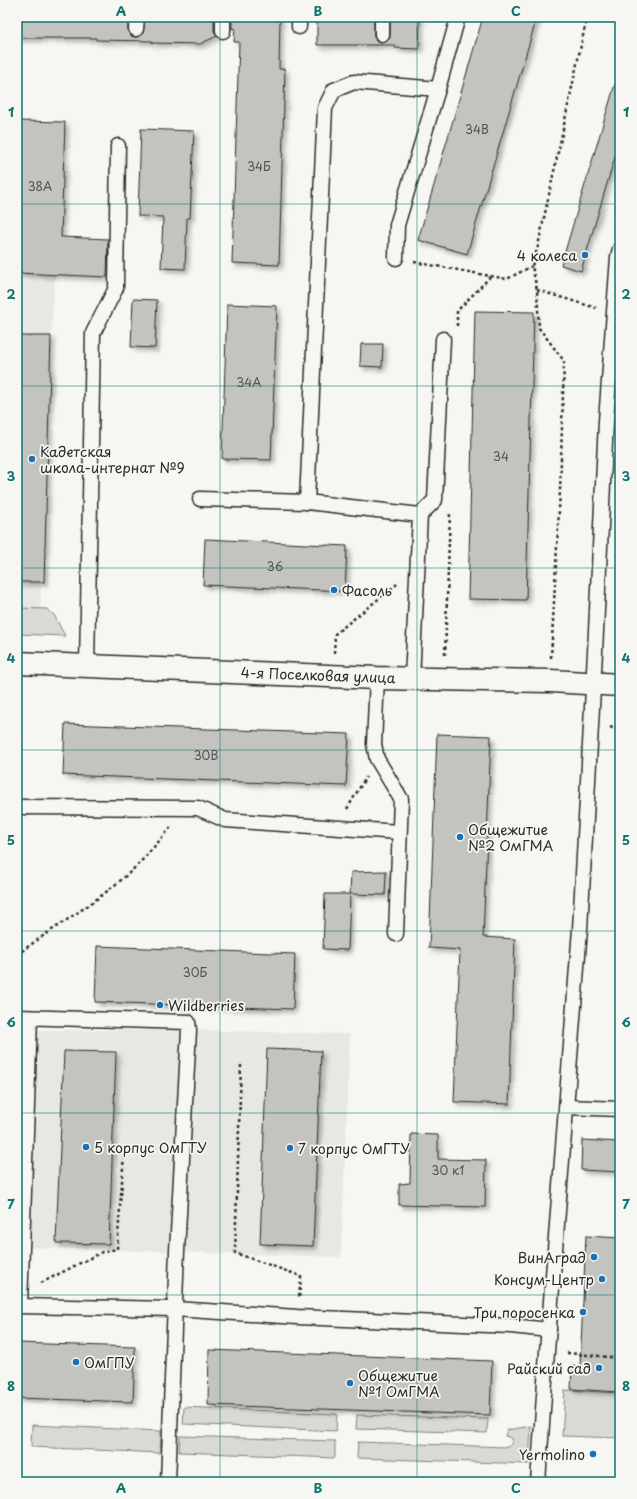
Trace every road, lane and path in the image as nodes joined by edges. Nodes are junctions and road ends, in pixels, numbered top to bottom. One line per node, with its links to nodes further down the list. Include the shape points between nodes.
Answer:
1 (382, 17): 4 (lane)
2 (458, 17): 5 (lane)
3 (588, 17): 9 (path)
4 (382, 34)
5 (438, 89): 8 (lane, via 397,225); 14 (lane, via 354,82 334,90 325,108)
6 (118, 146): 20 (lane, via 116,288 93,333)
7 (620, 249): 11 (lane)
8 (396, 258): 9 (path, via 507,279)
9 (532, 266): 10 (path)
10 (537, 290): 11 (path); 18 (path, via 539,328 564,361)
11 (614, 314): 23 (lane)
12 (443, 339): 15 (lane, via 435,500)
13 (200, 499): 14 (lane)
14 (307, 502): 15 (lane)
15 (420, 515): 16 (lane)
16 (418, 568): 17 (path, via 334,634); 22 (lane)
17 (334, 653)
18 (551, 661)
19 (17, 663): 20 (street, 4-я Поселковая улица)
20 (87, 667): 21 (street, 4-я Поселковая улица)
21 (377, 678): 22 (street, 4-я Поселковая улица); 25 (lane, via 374,744)
22 (412, 679): 23 (street, 4-я Поселковая улица)
23 (593, 683): 24 (street, 4-я Поселковая улица); 34 (lane, via 580,930)
24 (620, 685)
25 (377, 759): 28 (path); 29 (lane, via 401,799)
26 (17, 807): 27 (lane)
27 (198, 808): 28 (lane, via 226,820); 31 (path, via 172,826 117,884)
28 (335, 829): 29 (lane)
29 (399, 832): 30 (lane)
30 (396, 934)
31 (17, 955)
32 (24, 1017): 37 (lane); 38 (lane, via 188,1022)
33 (241, 1065): 39 (path, via 235,1253 301,1276)
34 (567, 1107): 35 (lane); 40 (lane)
35 (620, 1110)
36 (124, 1154): 37 (path, via 117,1249 102,1252)
37 (19, 1302): 38 (lane)
38 (175, 1309): 39 (lane); 43 (lane)
39 (297, 1317): 40 (lane, via 511,1326)
40 (549, 1330): 41 (lane)
41 (547, 1352): 42 (path); 44 (lane)
42 (620, 1358)
43 (168, 1482)
44 (538, 1482)

